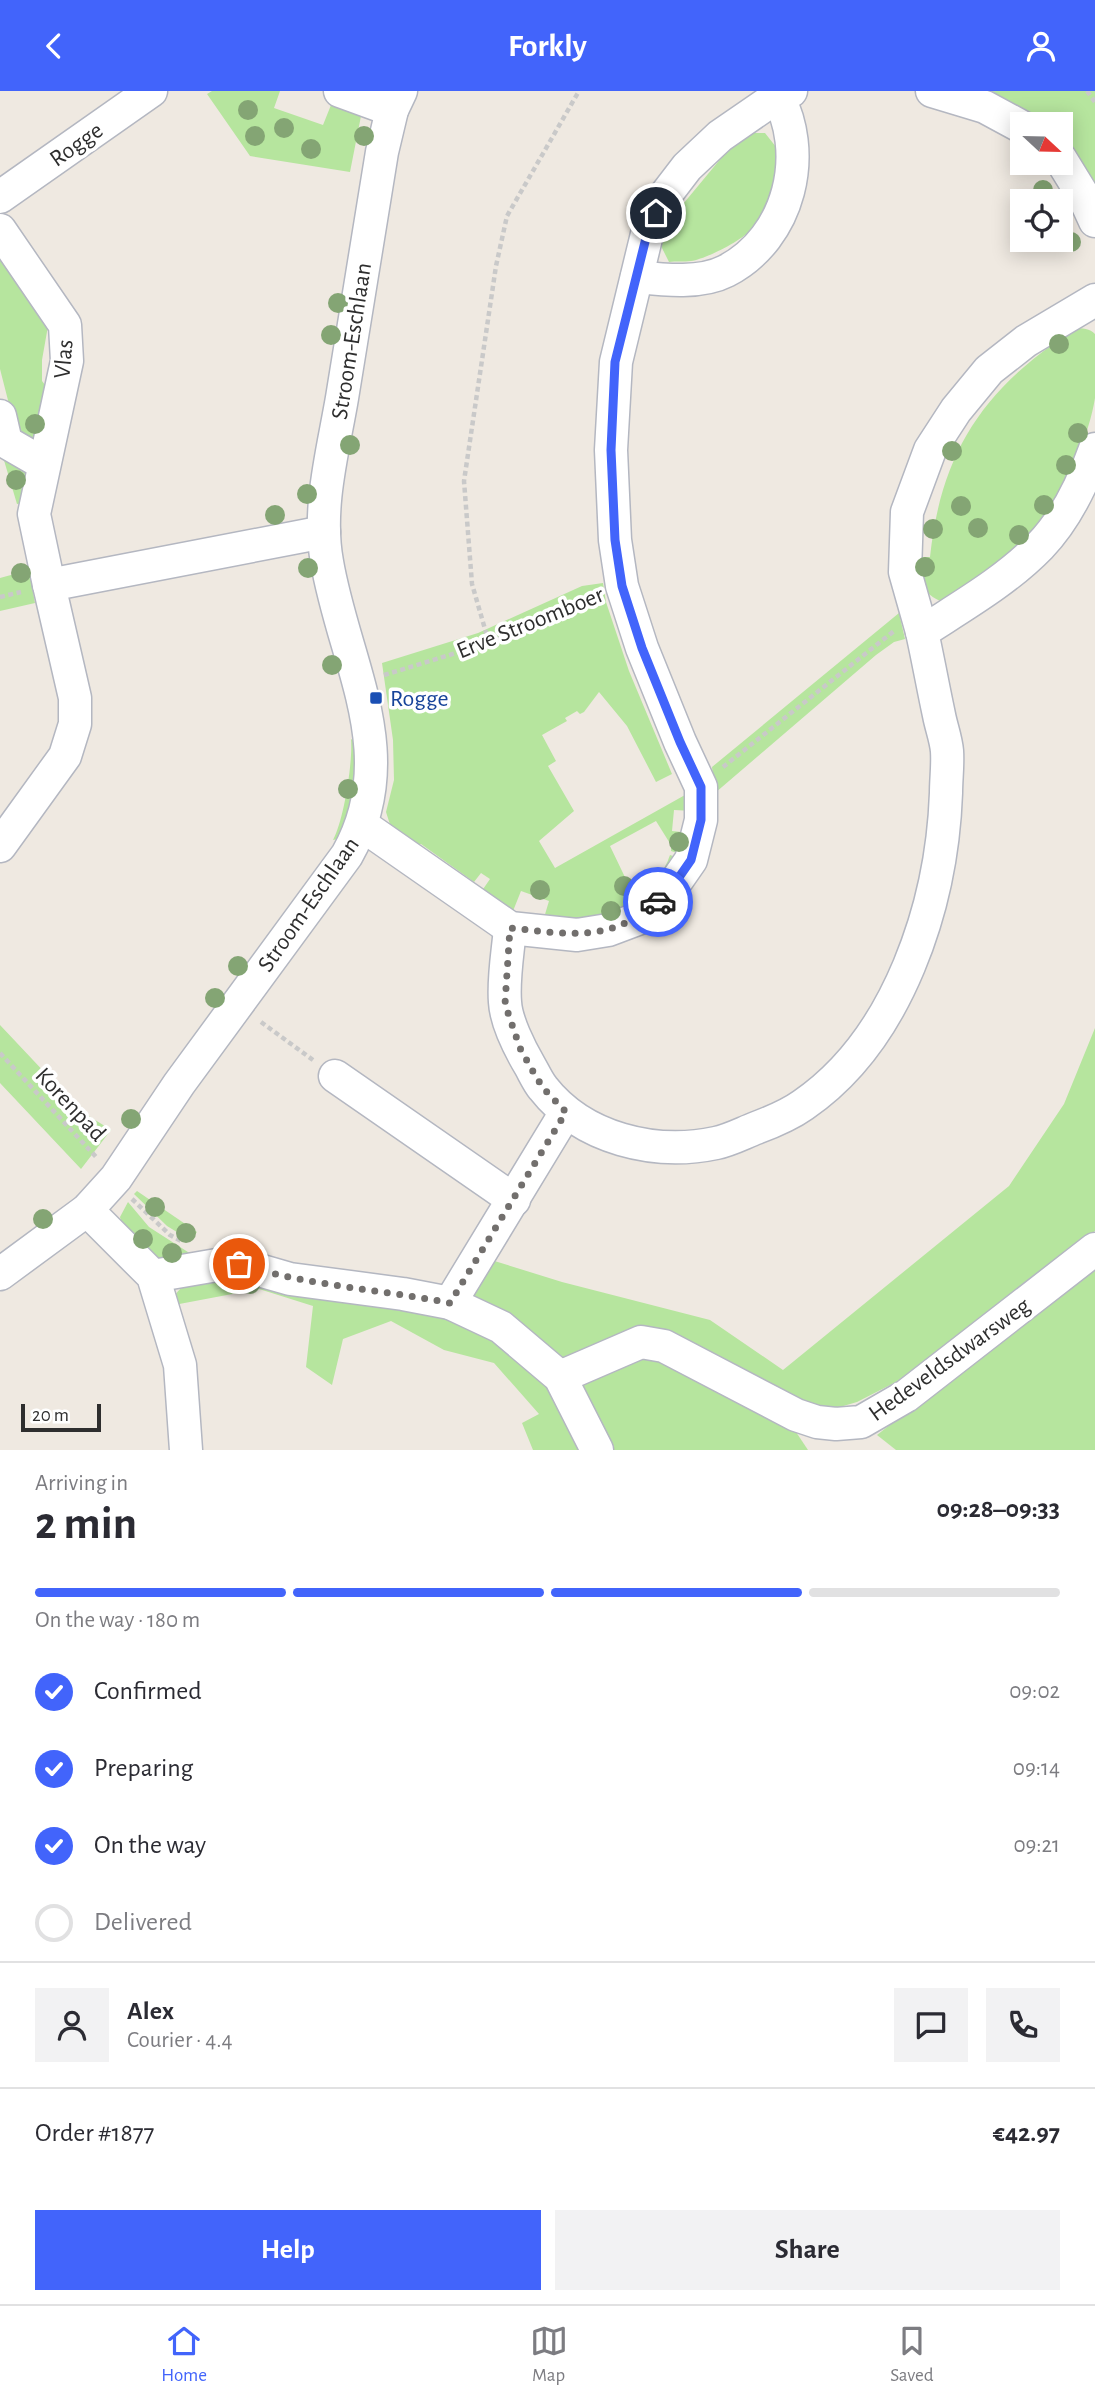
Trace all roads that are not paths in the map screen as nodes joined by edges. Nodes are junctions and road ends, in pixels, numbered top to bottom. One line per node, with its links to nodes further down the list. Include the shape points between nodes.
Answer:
1 (151, 91): 8 (street, Rogge)
2 (340, 91): 5 (street)
3 (932, 91): 6 (street, via 985,107)
4 (781, 93): 11 (street, Erve Stroomboer, via 720,136 687,167 664,197 648,230); 11 (street, Erve Stroomboer, via 794,159 786,203 766,241 717,274 673,281)
5 (394, 97): 16 (street, Stroom-Eschlaan, via 326,496)
6 (1010, 121)
7 (1070, 175): 9 (street)
8 (0, 197)
9 (1095, 221)
10 (0, 230): 15 (street, Vlas, via 65,325 67,361)
11 (637, 277): 21 (street, Erve Stroomboer, via 615,362 611,450 615,540 622,586 642,648 701,787 701,820 691,860 666,896 640,918 576,935)
12 (1095, 300): 18 (street, via 1026,341 989,370 930,450 907,512 905,572)
13 (0, 417): 15 (street, via 6,442)
14 (1095, 449): 18 (street, via 1080,486 1040,546 986,589)
15 (44, 464): 17 (street, Vlas, via 34,514)
16 (324, 532): 17 (street); 19 (street, Stroom-Eschlaan, via 326,561 370,728 370,798)
17 (49, 585): 20 (street, via 75,698 75,725 65,756)
18 (919, 623): 23 (street, via 947,750 939,867 923,932 903,980 859,1051 803,1106 719,1143 648,1146 622,1140)
19 (362, 825): 21 (street, Erve Stroomboer); 25 (street, Stroom-Eschlaan, via 347,855 116,1178)
20 (0, 846)
21 (510, 928): 23 (street, via 505,1004 531,1068)
22 (335, 1076): 24 (street)
23 (566, 1112): 24 (street)
24 (514, 1200): 29 (street)
25 (87, 1210): 27 (street, Stroom-Eschlaan); 28 (street)
26 (1095, 1249): 30 (street, Hedeveldsdwarsweg, via 906,1396 861,1422 817,1422 796,1415 664,1346 641,1342)
27 (0, 1274)
28 (153, 1276): 29 (street, via 239,1264 290,1279); 31 (street, via 180,1364)
29 (450, 1303): 30 (street, via 501,1327)
30 (560, 1377): 32 (street)
31 (186, 1450)
32 (597, 1450)

